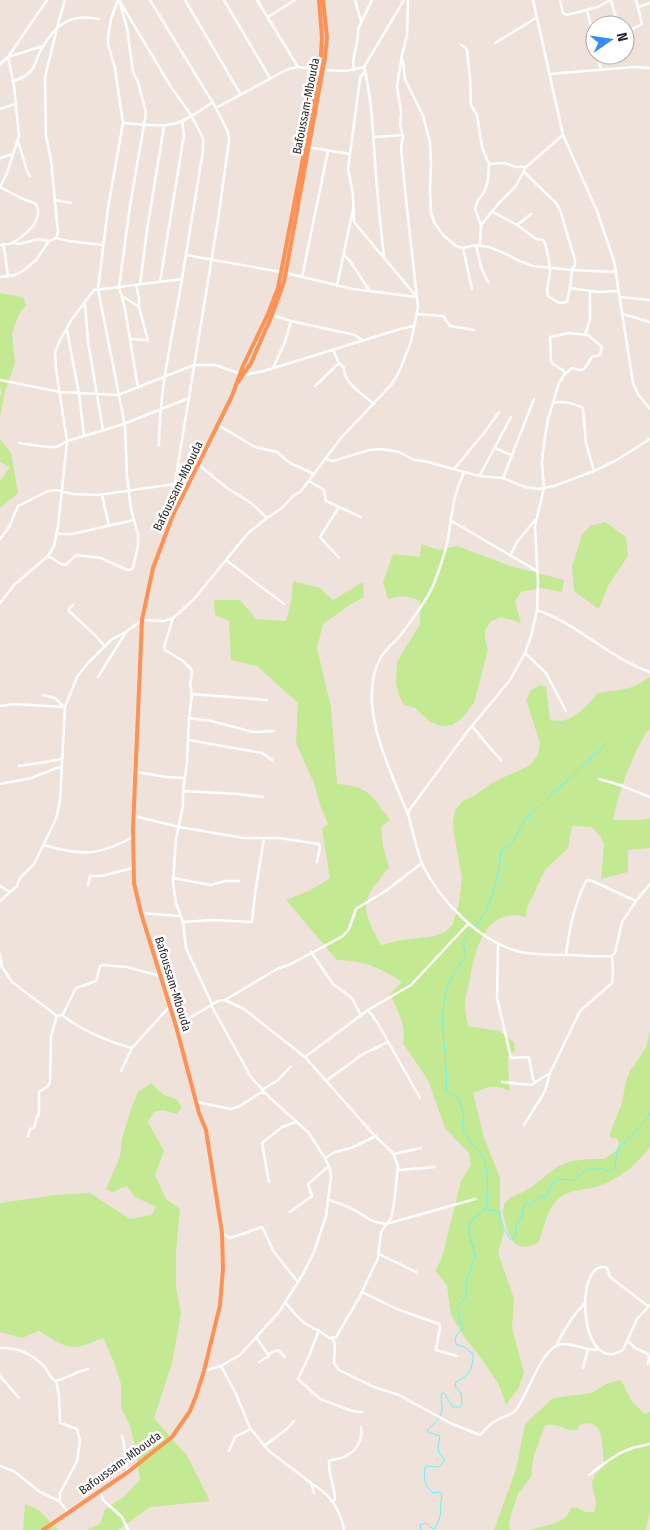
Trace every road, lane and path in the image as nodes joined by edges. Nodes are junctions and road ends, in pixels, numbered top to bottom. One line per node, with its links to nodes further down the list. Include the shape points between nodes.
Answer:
1 (47, 0): 33 (street)
2 (65, 0): 27 (street)
3 (119, 0): 51 (street, via 171,87); 53 (street, via 108,37); 54 (street, via 127,28 133,72 146,113)
4 (150, 0): 47 (street)
5 (186, 0): 46 (street)
6 (224, 0): 44 (street)
7 (257, 0): 23 (street)
8 (295, 0): 23 (street)
9 (319, 0): 39 (highway, Bafoussam-Mbouda)
10 (323, 0): 39 (highway, Bafoussam-Mbouda, via 326,37)
11 (355, 0): 26 (street)
12 (372, 0): 26 (street)
13 (406, 0): 32 (street, via 407,35); 37 (street)
14 (533, 0): 24 (street)
15 (560, 0): 20 (street, via 566,15)
16 (610, 0): 20 (street); 22 (street)
17 (636, 0): 19 (street)
18 (650, 3): 19 (street)
19 (638, 7): 28 (street, via 642,24)
20 (587, 10): 21 (street)
21 (588, 15)
22 (615, 15)
23 (268, 17): 36 (street)
24 (536, 18): 29 (street); 43 (street)
25 (99, 19): 27 (street, via 78,17)
26 (361, 22): 40 (street)
27 (57, 28): 31 (street); 69 (street, via 46,77 45,126)
28 (635, 28)
29 (495, 43)
30 (460, 45): 65 (street, via 467,50 471,105 477,115)
31 (43, 46): 33 (street); 45 (street, via 31,70)
32 (402, 55): 56 (street, via 397,86); 83 (street, via 405,79 423,116 430,142 433,220 443,235)
33 (8, 57): 34 (street); 45 (street)
34 (0, 64)
35 (600, 65): 41 (street)
36 (298, 67): 39 (street); 44 (street)
37 (364, 67): 40 (street); 42 (street)
38 (650, 68): 41 (street)
39 (321, 70): 40 (street); 60 (highway, Bafoussam-Mbouda)
40 (354, 70)
41 (601, 70): 43 (street)
42 (365, 72): 58 (street); 63 (street, via 360,79)
43 (549, 74): 57 (street)
44 (270, 78): 46 (street)
45 (13, 82): 48 (street)
46 (241, 95): 49 (street)
47 (213, 102): 49 (street); 51 (street)
48 (15, 104): 50 (street); 59 (street)
49 (216, 108): 87 (street, via 229,141)
50 (0, 109)
51 (192, 115): 52 (street); 84 (street, via 204,145)
52 (182, 121): 55 (street); 96 (street, via 184,135)
53 (124, 123): 54 (street); 80 (street)
54 (144, 124): 55 (street); 101 (street)
55 (164, 126): 98 (street)
56 (403, 135): 58 (street); 109 (street, via 401,148)
57 (563, 135): 66 (street); 91 (street, via 597,211)
58 (375, 137): 86 (street)
59 (18, 141): 62 (street); 68 (street)
60 (306, 147): 61 (street); 90 (highway, Bafoussam-Mbouda)
61 (328, 151): 63 (street); 94 (street)
62 (13, 154): 64 (street); 78 (street, via 0,188 36,204 39,211 33,225)
63 (350, 154): 71 (street, via 348,169)
64 (0, 158)
65 (488, 164): 66 (street); 74 (street, via 488,181 475,209)
66 (526, 167): 67 (street)
67 (524, 172): 72 (street); 89 (street, via 560,210 575,260)
68 (30, 176)
69 (54, 200): 70 (street); 76 (street)
70 (71, 203)
71 (353, 208): 85 (street); 86 (street, via 354,222)
72 (493, 212): 74 (street); 75 (street)
73 (531, 214): 75 (street)
74 (481, 225): 81 (street)
75 (518, 225): 88 (street, via 536,239 544,240)
76 (56, 238): 77 (street); 80 (street)
77 (49, 241): 78 (street); 93 (street, via 32,264 19,274)
78 (14, 242): 79 (street)
79 (1, 245): 93 (street, via 6,254)
80 (103, 245): 103 (street)
81 (480, 245): 82 (street); 88 (street, via 525,264)
82 (476, 246): 83 (street); 97 (street)
83 (463, 248): 104 (street)
84 (186, 255): 87 (street); 95 (street)
85 (344, 255): 100 (street); 105 (street)
86 (384, 257): 109 (street)
87 (212, 260): 90 (street); 127 (street)
88 (550, 267): 89 (street); 102 (street, via 548,296 567,302)
89 (572, 270): 91 (street); 102 (street)
90 (283, 272): 94 (street); 114 (highway, Bafoussam-Mbouda, via 282,288)
91 (616, 272): 107 (street)
92 (0, 277): 93 (street)
93 (8, 277)
94 (302, 277): 100 (street)
95 (182, 278): 96 (street); 131 (street)
96 (160, 282): 98 (street)
97 (488, 282)
98 (140, 284): 99 (street)
99 (136, 285): 101 (street); 113 (street)
100 (337, 286): 105 (street)
101 (119, 287): 103 (street); 108 (street)
102 (570, 288): 106 (street)
103 (98, 289): 112 (street, via 92,291); 138 (street)
104 (472, 289)
105 (368, 290): 109 (street)
106 (590, 290): 107 (street); 122 (street, via 590,319)
107 (619, 291): 110 (street)
108 (121, 295): 113 (street); 123 (street)
109 (417, 297): 115 (street)
110 (620, 297): 111 (street); 116 (street)
111 (650, 300)
112 (85, 304): 120 (street); 137 (street)
113 (138, 307): 123 (street, via 148,340)
114 (270, 314): 117 (street); 129 (highway, Bafoussam-Mbouda)
115 (417, 314): 119 (street); 121 (street, via 442,316 453,328)
116 (623, 314): 118 (street); 143 (street, via 633,383)
117 (291, 321): 124 (street, via 355,335); 128 (street)
118 (650, 322)
119 (414, 326): 124 (street); 141 (street, via 399,372)
120 (67, 330): 135 (street, via 55,352); 136 (street)
121 (474, 330)
122 (585, 335): 130 (street, via 602,347 601,354 592,356 584,369 572,368); 130 (street, via 569,333 550,337 551,361 564,371)
123 (130, 339): 134 (street)
124 (363, 341): 125 (street)
125 (332, 350): 126 (street); 128 (street)
126 (338, 363): 133 (street); 141 (street, via 344,368 347,381)
127 (194, 365): 129 (street, via 215,365); 131 (street); 139 (street)
128 (274, 368): 129 (street)
129 (242, 374): 148 (highway, Bafoussam-Mbouda)
130 (564, 376): 142 (street)
131 (164, 378): 134 (street); 144 (street)
132 (0, 380): 135 (street)
133 (315, 386)
134 (138, 388): 138 (street)
135 (60, 392): 136 (street); 152 (street)
136 (79, 394): 137 (street); 150 (street)
137 (98, 395): 138 (street); 149 (street)
138 (118, 396): 147 (street)
139 (189, 398): 144 (street); 166 (street)
140 (534, 399): 156 (street)
141 (374, 404): 157 (street)
142 (553, 404): 160 (street, via 557,401 584,408 586,443); 167 (street, via 542,462)
143 (650, 409)
144 (161, 410): 147 (street); 154 (street)
145 (499, 412): 159 (street)
146 (510, 417): 155 (street)
147 (124, 423): 149 (street); 169 (street)
148 (218, 425): 158 (highway, Bafoussam-Mbouda); 162 (street, via 255,447 277,452 290,463)
149 (103, 430): 150 (street)
150 (84, 436): 152 (street)
151 (650, 439): 160 (street)
152 (67, 441): 153 (street, via 54,447); 168 (street)
153 (20, 444)
154 (159, 445)
155 (494, 448): 156 (street); 163 (street)
156 (511, 455): 164 (street)
157 (324, 459): 159 (street, via 332,461 382,449); 162 (street)
158 (199, 465): 173 (highway, Bafoussam-Mbouda); 175 (street, via 227,488 251,502)
159 (454, 469): 161 (street)
160 (594, 471): 167 (street)
161 (464, 472): 163 (street); 172 (street)
162 (314, 474): 165 (street)
163 (480, 476): 164 (street)
164 (503, 478): 167 (street, via 532,489)
165 (309, 481): 171 (street, via 324,490 326,501); 175 (street)
166 (175, 484): 169 (street); 173 (street)
167 (544, 488): 176 (street)
168 (60, 491): 170 (street); 181 (street); 182 (street, via 48,491 21,504)
169 (128, 491): 170 (street); 177 (street)
170 (102, 495): 180 (street)
171 (339, 508): 174 (street); 185 (street, via 320,536)
172 (451, 513): 178 (street); 179 (street)
173 (173, 515): 195 (highway, Bafoussam-Mbouda, via 153,568)
174 (361, 517)
175 (267, 518): 186 (street, via 248,533)
176 (536, 519): 184 (street); 187 (street)
177 (135, 520): 180 (street); 183 (street, via 138,542 130,570 101,558 76,555 66,565)
178 (450, 520): 179 (street); 223 (street, via 441,565 431,589 382,656 374,673 372,688 377,731)
179 (454, 521): 184 (street)
180 (109, 526): 181 (street)
181 (57, 534): 183 (street)
182 (0, 539)
183 (48, 556): 189 (street, via 18,581)
184 (510, 556): 187 (street)
185 (339, 558)
186 (226, 560): 191 (street); 194 (street)
187 (537, 571): 193 (street)
188 (0, 595): 189 (street)
189 (4, 598): 190 (street)
190 (0, 603)
191 (284, 604)
192 (73, 605): 197 (street, via 69,611)
193 (537, 610): 198 (street); 199 (street, via 564,621 626,662)
194 (173, 618): 195 (street, via 161,622); 201 (street, via 164,647 191,669)
195 (142, 620): 196 (street); 216 (highway, Bafoussam-Mbouda)
196 (127, 631): 197 (street); 200 (street)
197 (105, 647): 205 (street, via 77,677)
198 (524, 653): 206 (street, via 546,673); 208 (street, via 510,680)
199 (650, 672)
200 (98, 677)
201 (192, 694): 203 (street); 207 (street)
202 (44, 695): 205 (street, via 55,698)
203 (267, 700)
204 (0, 706): 205 (street)
205 (65, 708): 211 (street)
206 (566, 711)
207 (189, 718): 209 (street, via 253,732); 210 (street)
208 (472, 726): 213 (street); 223 (street)
209 (274, 731)
210 (189, 740): 212 (street, via 262,753); 217 (street)
211 (62, 758): 214 (street); 215 (street)
212 (272, 760)
213 (501, 760)
214 (19, 766)
215 (62, 766): 219 (street, via 31,778); 228 (street, via 58,814)
216 (136, 772): 217 (street); 224 (highway, Bafoussam-Mbouda)
217 (184, 778): 220 (street)
218 (599, 779): 222 (street)
219 (0, 784)
220 (183, 791): 221 (street); 225 (street)
221 (263, 797)
222 (650, 797)
223 (408, 814): 230 (street)
224 (134, 816): 225 (street); 226 (highway, Bafoussam-Mbouda)
225 (179, 827): 227 (street, via 244,838); 232 (street)
226 (133, 837): 228 (street, via 97,852 74,852); 231 (highway, Bafoussam-Mbouda)
227 (264, 838): 229 (street, via 319,844); 242 (street, via 252,922)
228 (44, 845): 237 (street, via 34,864)
229 (317, 862)
230 (422, 863): 243 (street, via 432,882); 245 (street, via 356,909 343,936)
231 (133, 868): 235 (street, via 90,876); 240 (highway, Bafoussam-Mbouda)
232 (173, 878): 233 (street, via 210,885); 241 (street)
233 (239, 881)
234 (650, 884): 238 (street)
235 (88, 885)
236 (0, 886): 237 (street)
237 (10, 892): 239 (street)
238 (636, 901): 247 (street, via 586,881 568,931); 248 (street, via 622,922)
239 (0, 902)
240 (141, 913): 241 (street); 249 (highway, Bafoussam-Mbouda)
241 (180, 916): 242 (street)
242 (183, 922): 251 (street, via 189,956)
243 (468, 924): 244 (street); 253 (street, via 411,985)
244 (498, 944): 247 (street, via 521,952); 265 (street, via 497,998 511,1058 529,1057)
245 (312, 952): 250 (street); 256 (street, via 333,984 352,998)
246 (0, 954): 255 (street, via 2,967 12,982)
247 (566, 955): 248 (street)
248 (612, 956): 263 (street, via 612,983 580,1011)
249 (160, 976): 252 (highway, Bafoussam-Mbouda); 254 (street, via 127,967 102,965 96,981 76,988)
250 (225, 1000): 251 (street); 260 (street, via 244,1009)
251 (212, 1004): 257 (street); 267 (street, via 251,1077)
252 (170, 1006): 257 (highway, Bafoussam-Mbouda); 259 (street)
253 (368, 1010): 256 (street); 258 (street)
254 (62, 1015): 255 (street); 259 (street, via 93,1033)
255 (57, 1016): 273 (street, via 51,1036 50,1082 39,1092 39,1114)
256 (361, 1016): 260 (street)
257 (176, 1026): 270 (highway, Bafoussam-Mbouda)
258 (388, 1042): 264 (street, via 362,1054); 269 (street)
259 (132, 1048): 262 (street)
260 (305, 1057): 264 (street)
261 (290, 1067): 267 (street)
262 (121, 1071)
263 (550, 1073): 265 (street); 272 (street, via 545,1091)
264 (326, 1081): 274 (street)
265 (535, 1081): 266 (street, via 531,1085)
266 (502, 1082)
267 (262, 1090): 268 (street)
268 (266, 1093): 270 (street, via 231,1109); 271 (street)
269 (420, 1098)
270 (197, 1102): 286 (highway, Bafoussam-Mbouda, via 206,1130)
271 (296, 1122): 277 (street, via 308,1132); 281 (street, via 282,1127 262,1143)
272 (524, 1125)
273 (28, 1136)
274 (376, 1136): 276 (street); 277 (street)
275 (421, 1148): 276 (street)
276 (394, 1154): 280 (street)
277 (325, 1158): 278 (street)
278 (329, 1166): 283 (street); 284 (street, via 308,1184 312,1194 309,1200)
279 (435, 1167): 280 (street)
280 (399, 1170): 285 (street, via 391,1218)
281 (269, 1182)
282 (475, 1199): 285 (street)
283 (329, 1200): 285 (street, via 353,1209 375,1223); 289 (street, via 314,1252)
284 (290, 1212)
285 (386, 1224): 287 (street)
286 (222, 1233): 289 (street, via 230,1238 262,1227 274,1252); 310 (highway, Bafoussam-Mbouda, via 220,1306)
287 (379, 1254): 288 (street); 290 (street)
288 (416, 1272)
289 (297, 1281): 291 (street)
290 (362, 1292): 296 (street, via 336,1337); 303 (street, via 397,1310 439,1324 436,1350)
291 (285, 1302): 294 (street, via 301,1320); 295 (street)
292 (585, 1303): 293 (street, via 589,1278 592,1272 603,1266 610,1277); 298 (street); 301 (street, via 590,1335)
293 (649, 1306): 297 (street, via 636,1319)
294 (319, 1330): 296 (street); 314 (street, via 298,1379 320,1399)
295 (256, 1337): 302 (street); 307 (street, via 240,1355)
296 (332, 1338): 298 (street, via 335,1344 334,1363 340,1370 480,1435 494,1422 516,1410 541,1363)
297 (627, 1340): 301 (street, via 619,1352 610,1354); 306 (street, via 648,1354)
298 (556, 1346): 300 (street, via 565,1344)
299 (0, 1348): 312 (street, via 15,1348 27,1353)
300 (588, 1349): 301 (street); 308 (street)
301 (600, 1350)
302 (268, 1354): 304 (street, via 278,1350); 305 (street)
303 (457, 1356)
304 (285, 1358)
305 (259, 1362)
306 (648, 1364)
307 (221, 1366): 310 (street); 317 (street)
308 (583, 1368)
309 (88, 1369): 312 (street)
310 (204, 1371): 323 (highway, Bafoussam-Mbouda, via 190,1411 172,1437)
311 (0, 1376): 313 (street)
312 (56, 1381): 329 (street, via 60,1423 77,1429 80,1445 77,1461 61,1489)
313 (19, 1398)
314 (362, 1412)
315 (294, 1421): 320 (street)
316 (361, 1427): 328 (street, via 359,1445 343,1458 328,1461 335,1491)
317 (250, 1428): 320 (street); 321 (street, via 235,1437)
318 (122, 1436): 323 (street)
319 (650, 1444): 324 (street, via 623,1450)
320 (264, 1446): 325 (street)
321 (229, 1451)
322 (0, 1466): 329 (street, via 15,1472 40,1492)
323 (128, 1472): 326 (highway, Bafoussam-Mbouda)
324 (589, 1475)
325 (312, 1484): 327 (street); 328 (street)
326 (101, 1489): 330 (highway, Bafoussam-Mbouda); 332 (street, via 103,1500 122,1517)
327 (314, 1493)
328 (333, 1501): 333 (street)
329 (60, 1502): 330 (street)
330 (68, 1512): 331 (highway, Bafoussam-Mbouda)
331 (43, 1530)
332 (128, 1530)
333 (344, 1530)

